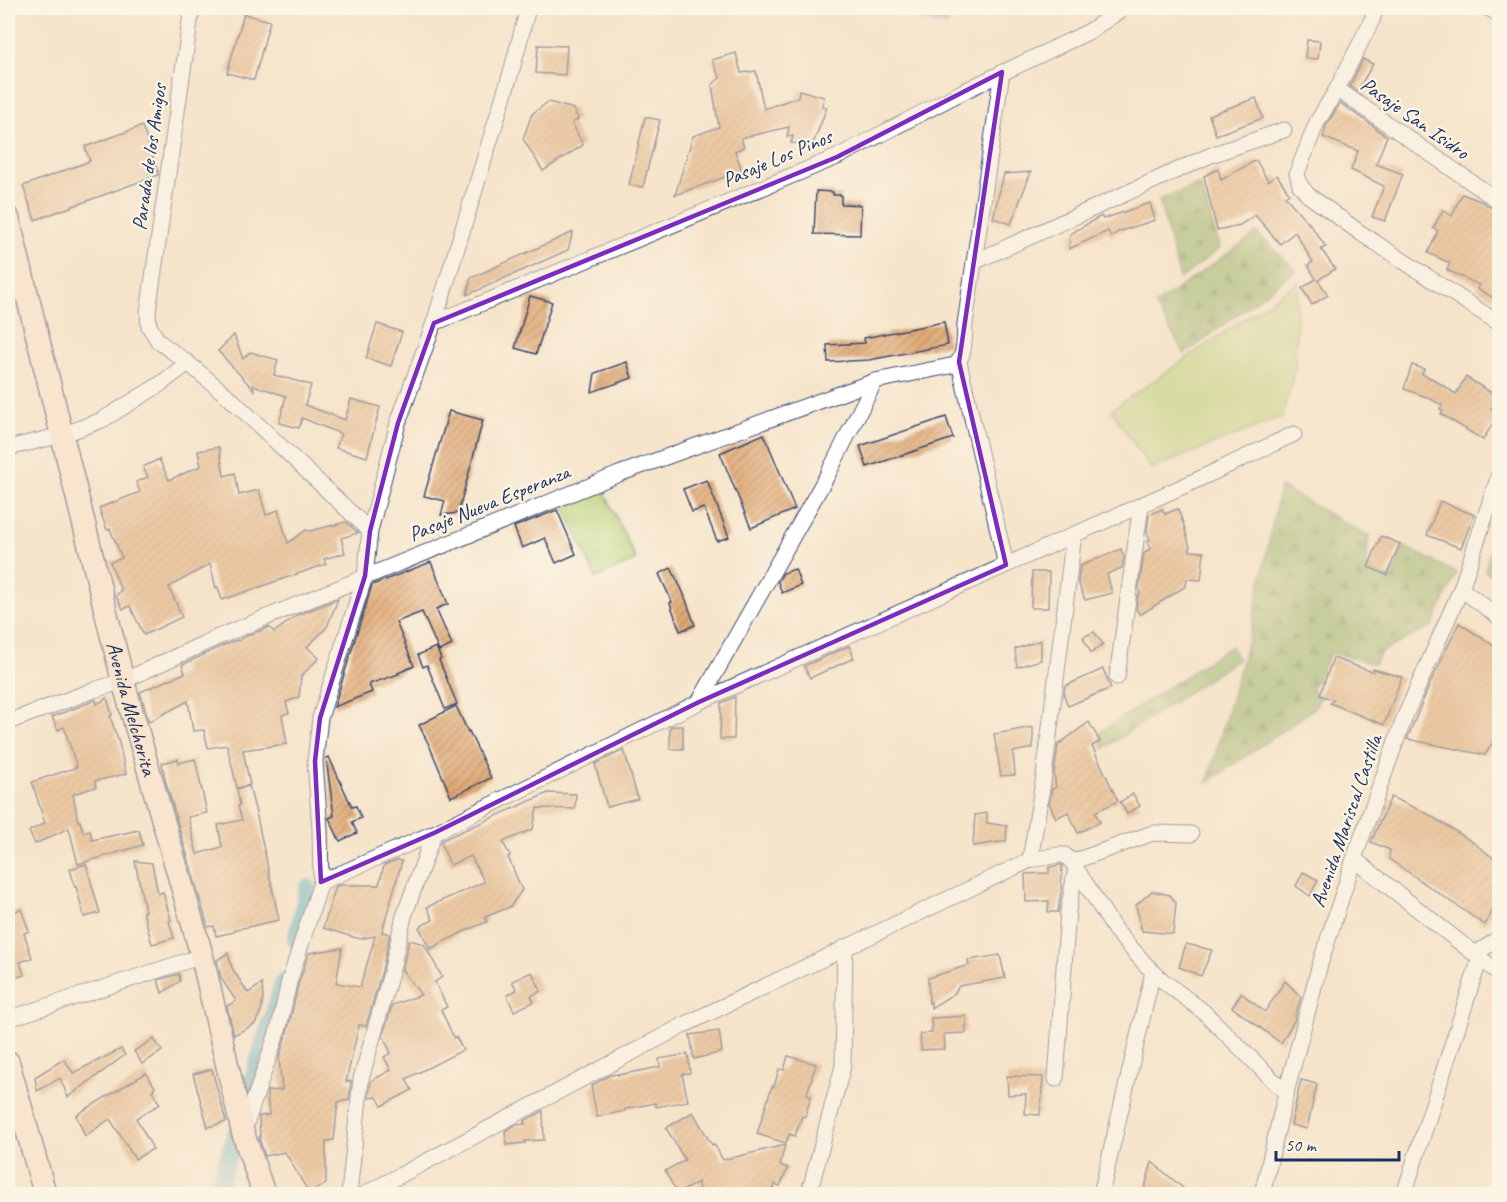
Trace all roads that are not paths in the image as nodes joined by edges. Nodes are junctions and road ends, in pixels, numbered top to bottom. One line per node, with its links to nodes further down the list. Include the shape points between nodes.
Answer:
1 (192, 8): 16 (street, Parada de los Amigos, via 148,312 149,326 158,341)
2 (528, 8): 13 (street)
3 (1124, 8): 7 (street, Pasaje Los Pinos, via 1088,32)
4 (1376, 8): 8 (street)
5 (1488, 8): 6 (street)
6 (1500, 15)
7 (1002, 72): 12 (street); 13 (street, Pasaje Los Pinos, via 837,157)
8 (1336, 89): 10 (street, Pasaje San Isidro); 14 (street, via 1317,122 1298,173 1300,185 1362,234)
9 (1284, 129): 12 (street, via 1211,155)
10 (1500, 202)
11 (8, 218): 18 (main road, Avenida Melchorita)
12 (974, 262): 15 (street)
13 (435, 322): 23 (street, via 398,423)
14 (1500, 324)
15 (959, 362): 17 (street, Pasaje Nueva Esperanza); 25 (street)
16 (188, 363): 18 (street, via 102,420); 23 (street)
17 (875, 381): 26 (street, Pasaje Nueva Esperanza, via 619,474); 31 (street, via 828,474)
18 (62, 435): 20 (street); 30 (main road, Avenida Melchorita)
19 (1294, 435): 22 (street)
20 (8, 448)
21 (1500, 472): 27 (street, Avenida Mariscal Castilla)
22 (1141, 505): 24 (street); 29 (street)
23 (370, 531): 26 (street)
24 (1074, 534): 25 (street); 36 (street)
25 (1006, 565): 31 (street)
26 (365, 576): 30 (street, Pasaje Nueva Esperanza); 38 (street, via 320,717 315,761)
27 (1461, 589): 28 (street); 35 (street, Avenida Mariscal Castilla, via 1405,716)
28 (1500, 618)
29 (1117, 677)
30 (123, 681): 32 (street, Pasaje Nueva Esperanza); 41 (main road, Avenida Melchorita)
31 (699, 702): 33 (street)
32 (8, 722)
33 (435, 833): 38 (street); 53 (street, via 404,916 361,1079)
34 (1191, 834): 37 (street, via 1153,833)
35 (1354, 859): 42 (street); 49 (street, Avenida Mariscal Castilla, via 1320,964)
36 (1030, 860): 37 (street, via 1065,855); 40 (street)
37 (1074, 865): 43 (street, via 1115,930); 47 (street)
38 (321, 882): 50 (street)
39 (1500, 938): 42 (street)
40 (845, 947): 54 (street, via 684,1025); 55 (street, via 843,1066)
41 (202, 956): 45 (street); 50 (main road, Avenida Melchorita)
42 (1477, 956): 44 (street); 58 (street)
43 (1153, 972): 49 (street, via 1204,1012); 56 (street)
44 (1500, 974)
45 (8, 1018)
46 (8, 1062): 48 (main road)
47 (1056, 1079)
48 (11, 1089): 51 (main road)
49 (1286, 1093): 57 (street, Avenida Mariscal Castilla)
50 (243, 1133): 52 (main road, Avenida Melchorita)
51 (45, 1194)
52 (264, 1194)
53 (349, 1194)
54 (365, 1194)
55 (808, 1194)
56 (1101, 1194)
57 (1262, 1194)
58 (1404, 1194)

